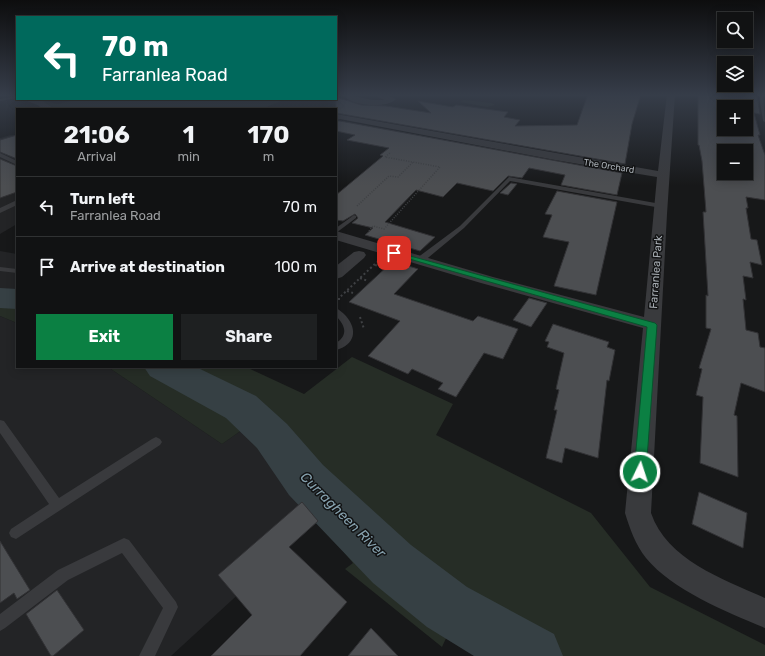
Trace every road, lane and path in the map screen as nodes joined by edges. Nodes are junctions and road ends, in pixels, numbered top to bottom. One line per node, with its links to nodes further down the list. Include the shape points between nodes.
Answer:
1 (378, 125): 7 (street, The Orchard)
2 (668, 125): 7 (street, Farranlea Park)
3 (391, 152): 5 (path, via 385,157)
4 (0, 155): 6 (lane)
5 (414, 162): 11 (path, via 398,177 390,176); 13 (path, via 440,167 384,229 374,226)
6 (16, 163)
7 (664, 175): 9 (street, Farranlea Park)
8 (16, 202): 10 (lane)
9 (661, 206): 17 (lane, via 509,179 462,227); 29 (street, Farranlea Park)
10 (0, 210)
11 (352, 214): 12 (lane)
12 (337, 230)
13 (367, 232)
14 (337, 235): 17 (street)
15 (359, 255): 22 (street)
16 (380, 260): 18 (path)
17 (420, 260): 29 (street)
18 (375, 265): 19 (path); 23 (path)
19 (382, 267)
20 (0, 269): 21 (lane)
21 (16, 271)
22 (337, 273)
23 (360, 278): 24 (path); 25 (path)
24 (368, 280)
25 (346, 291): 26 (path); 27 (path, via 339,298)
26 (353, 293)
27 (339, 307): 31 (lane, via 351,332)
28 (359, 314): 30 (path, via 364,322)
29 (652, 325): 36 (street, Farranlea Park, via 640,474 640,524 659,554 678,569)
30 (364, 331)
31 (337, 346)
32 (0, 424): 34 (lane)
33 (156, 442): 34 (lane)
34 (58, 506): 35 (lane)
35 (16, 533)
36 (765, 613)
37 (0, 623): 38 (lane, via 63,575 124,545 171,607)
38 (147, 656)

